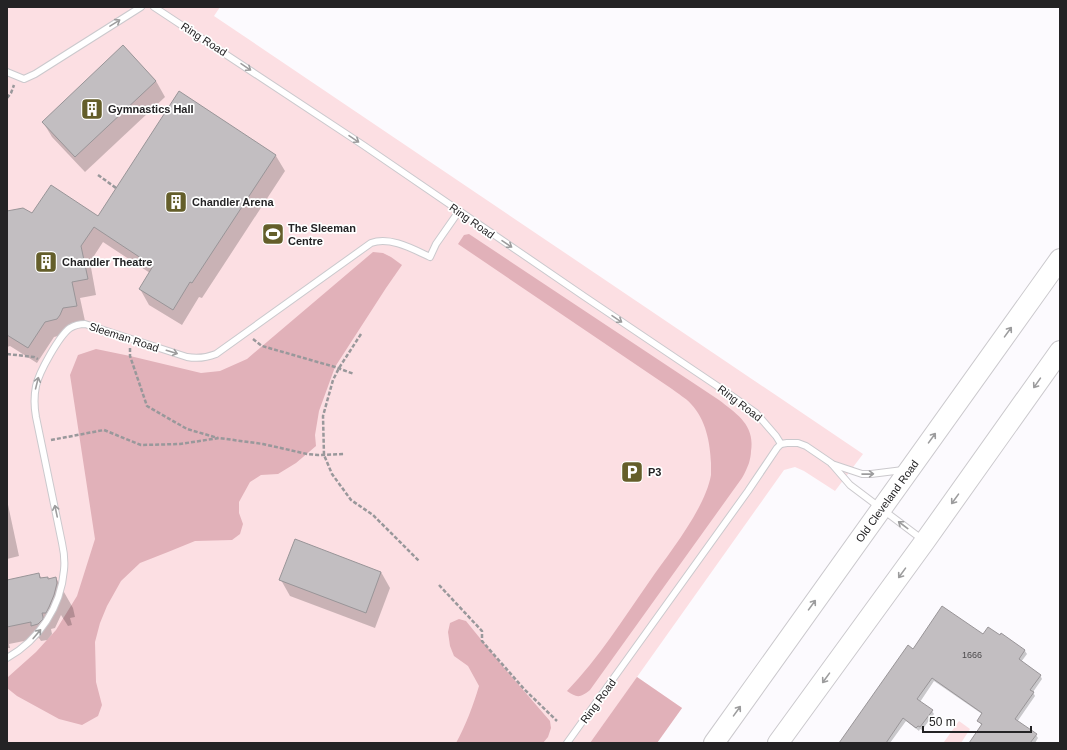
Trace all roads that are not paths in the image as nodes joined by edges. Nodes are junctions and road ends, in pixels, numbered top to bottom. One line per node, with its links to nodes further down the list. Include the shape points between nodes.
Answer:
1 (141, 7): 3 (lane, one-way to 1, via 24,79 35,74)
2 (154, 7): 4 (lane, Ring Road, one-way to 4, via 357,140)
3 (7, 72)
4 (459, 211): 7 (lane, Ring Road, one-way to 7, via 756,413); 12 (lane, Sleeman Road, one-way to 4, via 25,646 40,630 61,590 64,570 62,542 36,417 34,395 46,362 69,329 80,324 92,326 187,357 197,359 210,356 371,243 393,242 430,257)
5 (1060, 259): 9 (highway, Old Cleveland Road, one-way to 5)
6 (1060, 351): 11 (highway, one-way to 11)
7 (781, 444): 8 (lane, via 798,443); 13 (lane, Ring Road)
8 (831, 463): 9 (lane, one-way to 9, via 862,474); 10 (lane, via 850,485)
9 (909, 470): 10 (highway, Old Cleveland Road)
10 (881, 509): 11 (lane, one-way to 10); 14 (highway, Old Cleveland Road, one-way to 10)
11 (925, 541): 15 (highway, one-way to 15)
12 (7, 658)
13 (567, 743)
14 (714, 743)
15 (778, 743)

